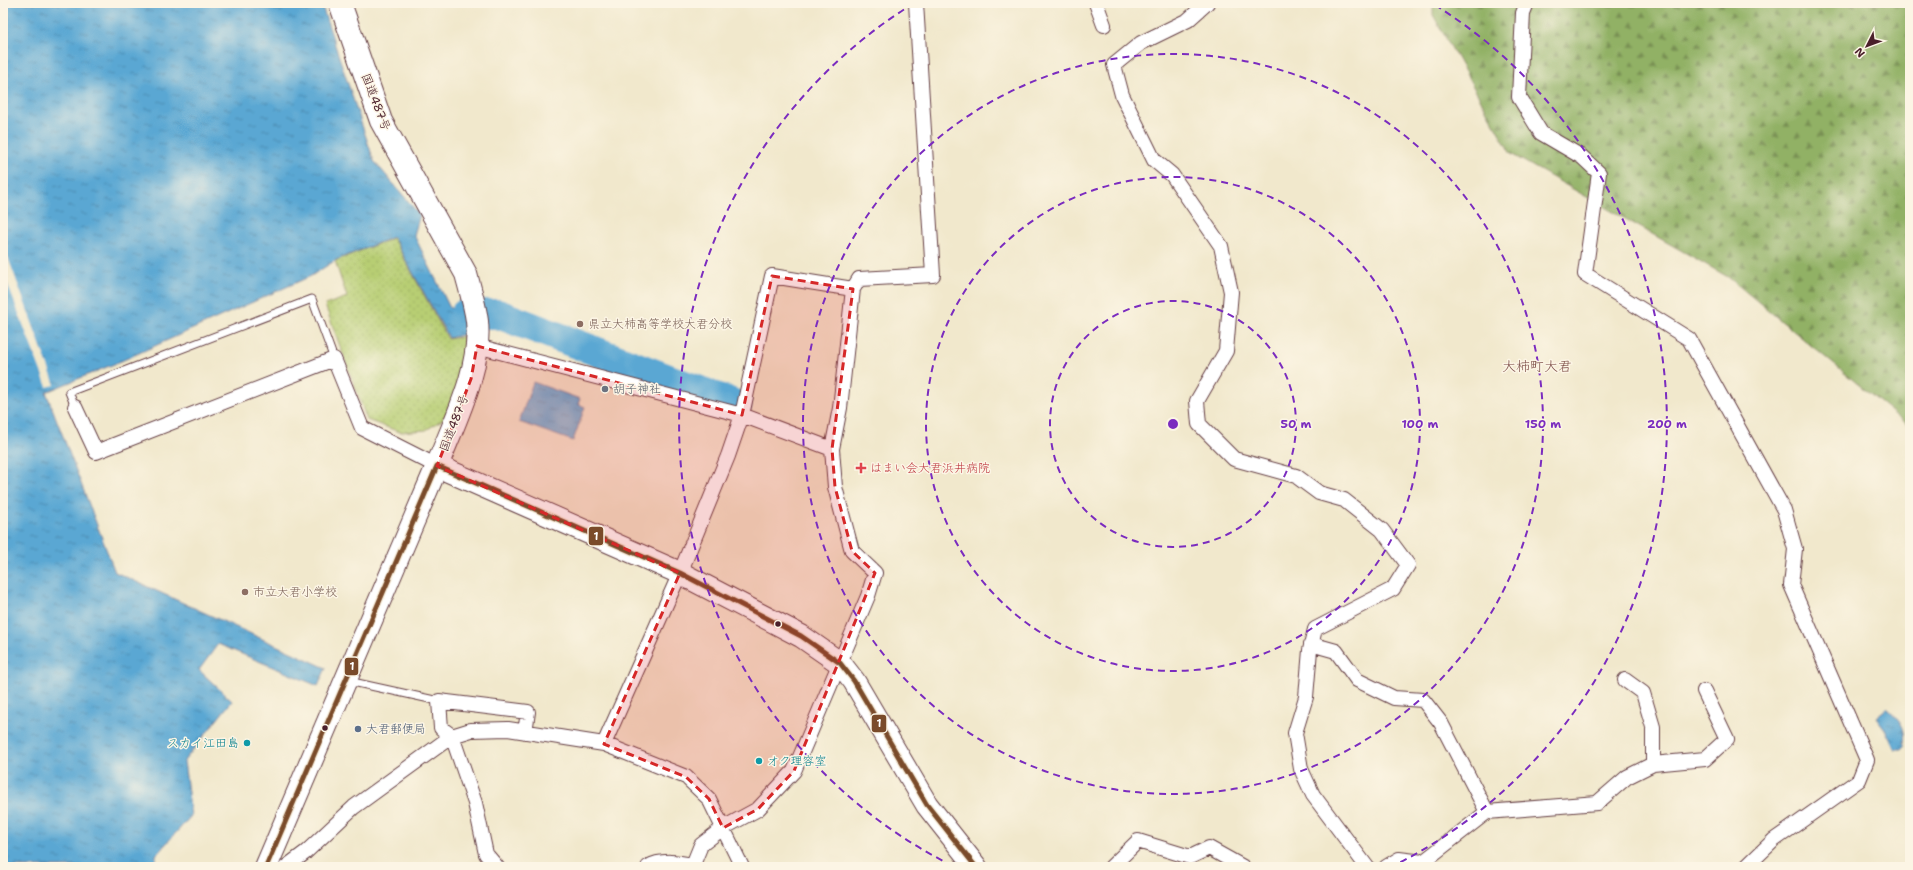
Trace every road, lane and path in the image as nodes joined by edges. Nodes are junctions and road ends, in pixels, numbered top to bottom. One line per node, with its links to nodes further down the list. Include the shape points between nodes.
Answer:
1 (340, 3): 8 (main road, 国道487号, via 381,120 466,274 477,321)
2 (916, 3): 7 (street, via 933,275 859,279)
3 (1096, 3): 6 (street)
4 (1207, 3): 15 (street, via 1188,20 1141,43 1114,65 1122,95 1154,160 1172,175 1221,246 1231,292 1226,351 1197,401 1199,424 1234,459 1296,476 1319,493 1344,500 1382,530 1408,565 1393,589 1315,629)
5 (1527, 3): 38 (street, via 1523,13 1519,97 1541,133 1582,157 1598,173 1585,274 1689,340 1784,510 1794,549 1791,585 1867,760 1859,780 1774,840)
6 (1104, 25)
7 (853, 289): 11 (street, via 772,276); 12 (street, via 840,408)
8 (477, 346): 11 (street); 13 (main road, 国道487号, via 471,379)
9 (334, 359): 10 (street, via 96,452); 10 (lane, via 312,299 69,392); 13 (street, via 362,428)
10 (75, 406)
11 (742, 415): 12 (street); 14 (street)
12 (832, 449): 16 (street, via 835,487 852,551 875,573)
13 (437, 466): 14 (main road, 国道487号); 18 (main road)
14 (680, 573): 16 (main road, 国道487号, via 801,636); 23 (street)
15 (1311, 644): 25 (street, via 1336,651 1357,680 1394,698 1423,700 1441,723); 36 (street, via 1306,697 1295,733 1301,769 1313,795)
16 (840, 663): 26 (street, via 794,771 758,809); 33 (main road, 国道487号, via 854,681 927,805)
17 (1625, 680): 24 (street, via 1643,693 1653,727)
18 (345, 681): 20 (lane); 28 (main road)
19 (1704, 691): 24 (street, via 1727,739 1705,759)
20 (439, 701): 21 (street, via 528,712); 22 (street, via 441,728)
21 (525, 732): 22 (street, via 476,729); 23 (street)
22 (452, 736): 29 (street, via 354,807); 30 (street, via 474,804 486,854)
23 (604, 744): 26 (street, via 686,777 709,799)
24 (1653, 764): 25 (street, via 1627,778 1597,803)
25 (1487, 812): 37 (street, via 1423,862 1399,859)
26 (723, 828): 27 (street, via 701,845); 32 (street)
27 (693, 866): 31 (street, via 675,861 652,864)
28 (266, 867)
29 (286, 867)
30 (497, 867)
31 (648, 867)
32 (742, 867)
33 (976, 867)
34 (1111, 867): 35 (street, via 1138,841 1190,857 1209,848)
35 (1243, 867)
36 (1367, 867)
37 (1386, 867)
38 (1746, 867)

